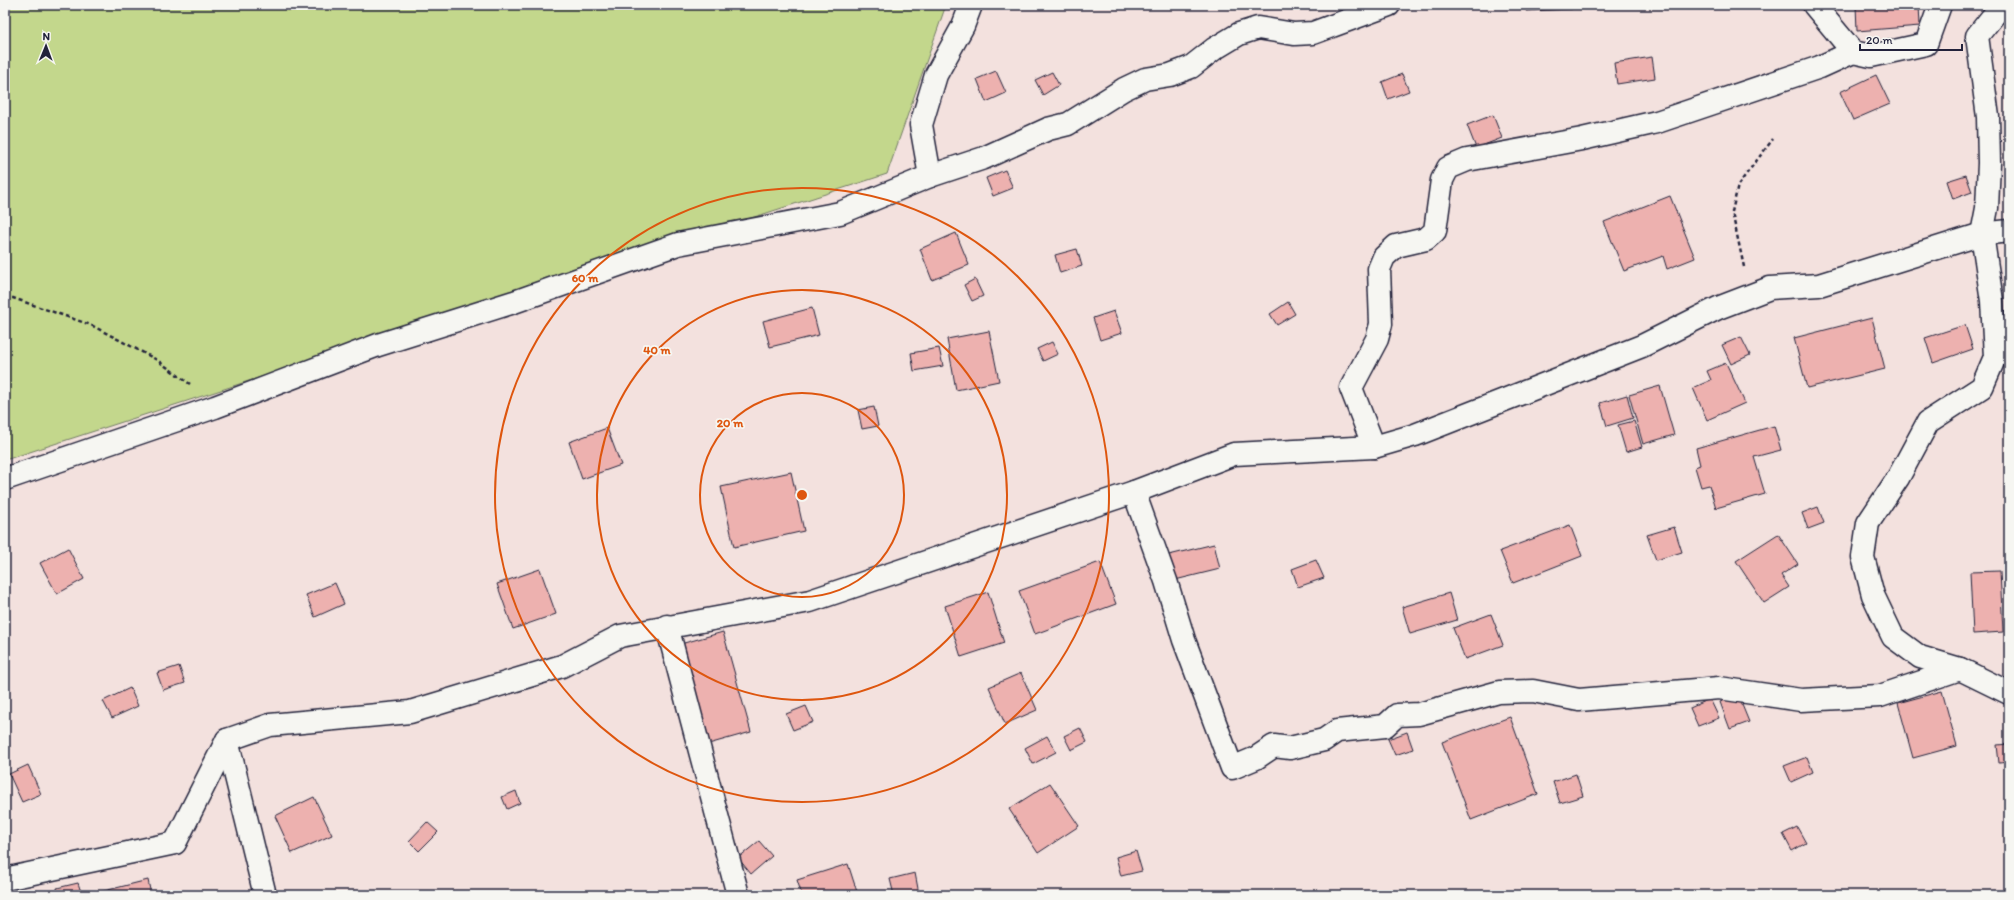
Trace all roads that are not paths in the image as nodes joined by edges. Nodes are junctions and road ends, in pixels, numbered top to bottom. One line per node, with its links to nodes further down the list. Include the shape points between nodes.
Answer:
1 (971, 5): 7 (street, via 963,26 936,75 921,125)
2 (1389, 5): 7 (street, via 1313,33 1294,34 1258,28 1239,34 1191,67 1170,75 1145,79 1068,124 1048,129 984,158)
3 (1814, 5): 6 (street)
4 (1940, 5): 6 (street, via 1926,44 1870,56)
5 (2002, 5): 9 (street, via 1976,36 1988,117 1987,208)
6 (1853, 52): 10 (street, via 1820,67 1657,122 1467,160 1448,168 1442,180 1435,230 1426,239 1396,246 1384,257 1379,269 1381,324 1351,388)
7 (930, 176): 11 (street, via 840,213 678,244 514,302 378,345 215,407)
8 (2009, 232): 9 (street)
9 (1982, 234): 10 (street, via 1819,285 1770,288 1718,308 1642,346 1415,435); 14 (street, via 1992,301 1995,357 1982,387 1928,422 1898,478 1868,523 1864,557 1873,595 1893,638 1920,657)
10 (1374, 447): 12 (street, via 1234,454)
11 (5, 479)
12 (1134, 492): 13 (street, via 810,601); 14 (street, via 1184,640 1232,768 1256,758 1274,746 1290,748 1324,740 1337,731 1385,726 1397,715 1426,712 1499,692 1533,691 1579,700 1719,688 1801,700 1880,696)
13 (667, 626): 16 (street, via 620,636 562,666 410,712 270,725); 19 (street)
14 (1960, 669): 15 (street)
15 (2009, 693)
16 (227, 740): 17 (street, via 175,844); 18 (street)
17 (5, 879)
18 (265, 895)
19 (738, 895)

